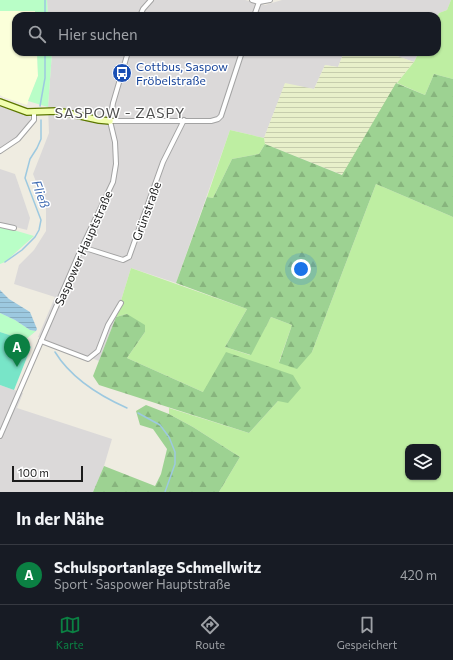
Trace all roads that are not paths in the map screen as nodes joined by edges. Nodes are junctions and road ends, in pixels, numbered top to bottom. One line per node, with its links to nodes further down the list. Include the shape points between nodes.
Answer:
1 (151, 0): 5 (street)
2 (252, 0): 4 (street)
3 (270, 0): 4 (street)
4 (259, 2): 6 (street)
5 (142, 12)
6 (255, 12)
7 (127, 56): 12 (street, Saspower Hauptstraße)
8 (241, 56): 11 (street, via 221,116 211,121)
9 (0, 102): 10 (street)
10 (34, 112): 12 (street, via 58,111); 13 (street, via 34,120 18,139)
11 (184, 120): 12 (street); 16 (street, Grünstraße, via 163,162 129,258 124,260)
12 (110, 121): 16 (street, Saspower Hauptstraße, via 115,142 116,164 113,182)
13 (0, 151)
14 (0, 225): 15 (street)
15 (14, 228)
16 (82, 247): 18 (street, Saspower Hauptstraße)
17 (122, 303): 18 (street, via 108,325 98,351 88,359)
18 (41, 341): 19 (street, Saspower Hauptstraße)
19 (0, 436)

